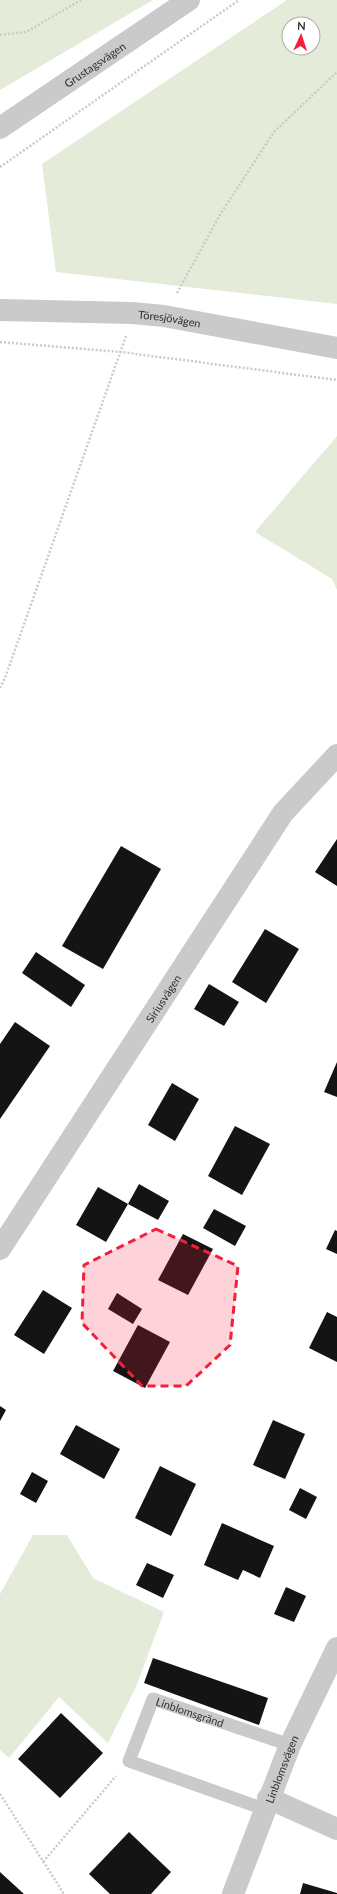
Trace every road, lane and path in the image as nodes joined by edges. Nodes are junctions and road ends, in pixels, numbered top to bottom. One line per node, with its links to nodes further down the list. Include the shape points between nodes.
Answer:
1 (81, 0): 4 (path, via 26,32)
2 (189, 0): 6 (street, Grustagsvägen)
3 (239, 0): 7 (path)
4 (0, 35)
5 (337, 72): 10 (path, via 274,132 221,214)
6 (0, 128)
7 (0, 168)
8 (0, 310): 9 (street, Töresjövägen)
9 (132, 313): 10 (street, Töresjövägen); 13 (path)
10 (164, 316): 12 (street, Töresjövägen)
11 (0, 342): 13 (path)
12 (337, 348)
13 (121, 352): 14 (path); 15 (path)
14 (337, 380)
15 (0, 688)
16 (337, 755): 17 (street, Siriusvägen, via 284,813)
17 (0, 1249)
18 (337, 1648): 19 (street, Linblomsvägen)
19 (290, 1745): 20 (lane, Linblomsgränd, via 153,1699); 22 (street, Linblomsvägen)
20 (129, 1761): 22 (lane); 24 (path)
21 (0, 1794): 24 (path)
22 (266, 1803): 23 (street); 26 (street, Linblomsvägen)
23 (337, 1829)
24 (43, 1862): 25 (path)
25 (64, 1894)
26 (233, 1894)

